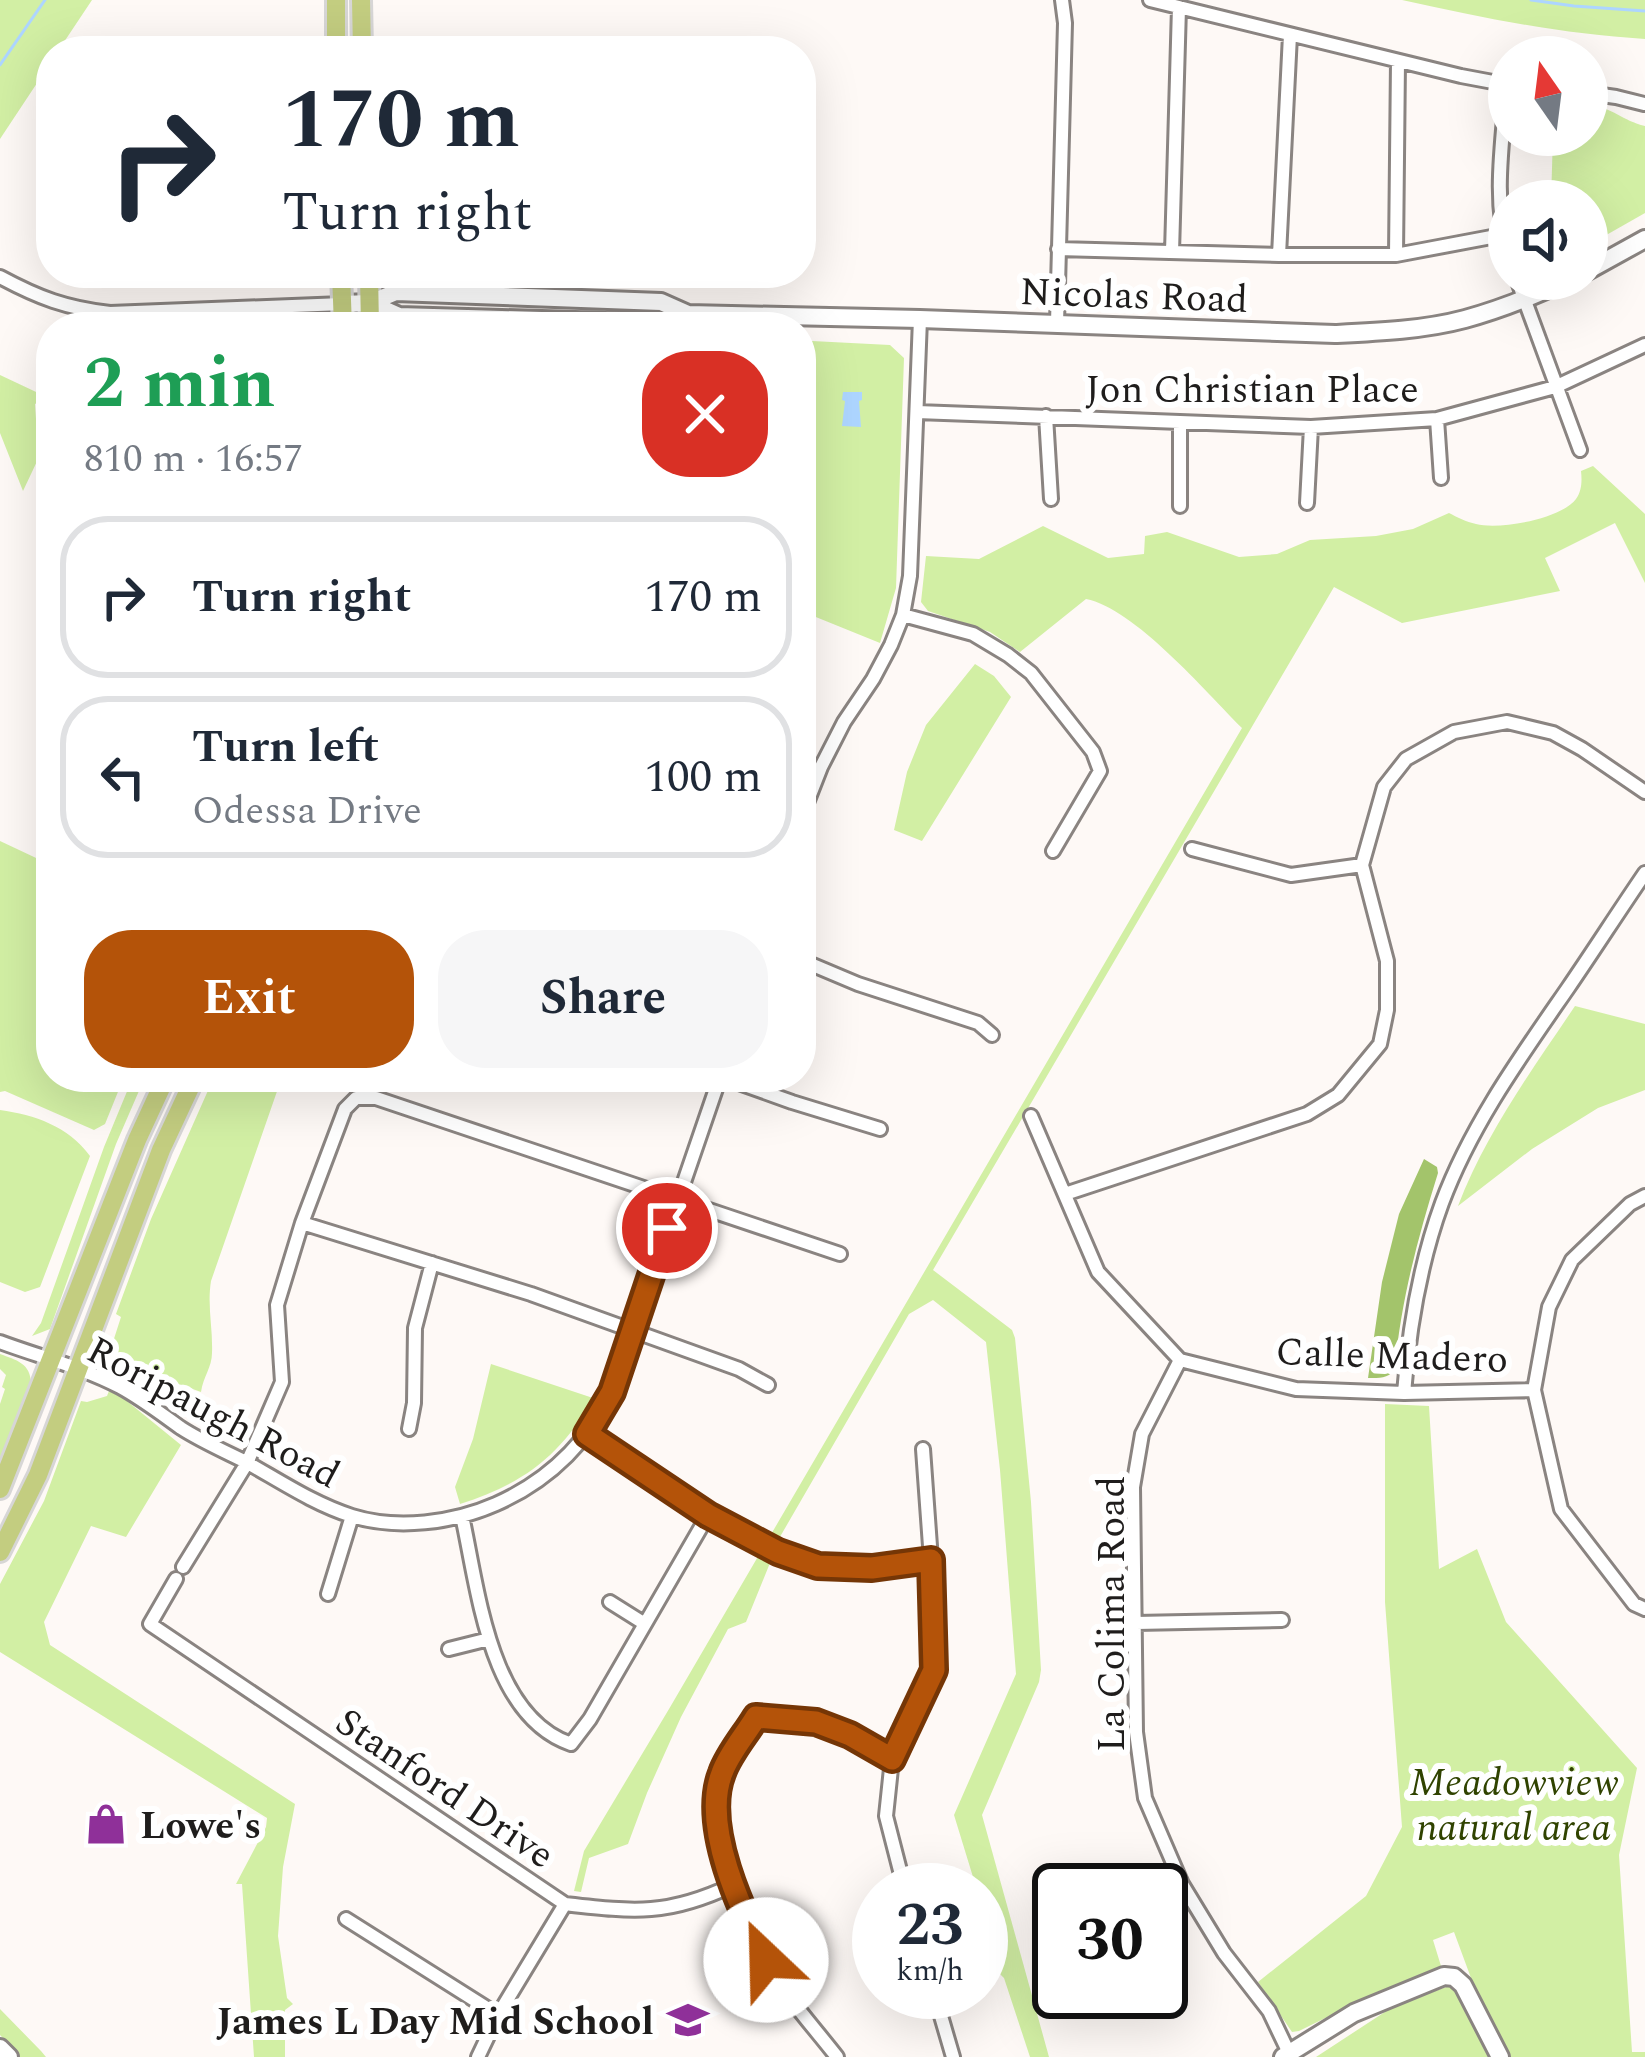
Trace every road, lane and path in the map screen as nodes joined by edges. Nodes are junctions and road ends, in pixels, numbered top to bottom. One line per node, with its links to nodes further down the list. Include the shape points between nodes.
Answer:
1 (336, 0): 7 (main road)
2 (362, 0): 8 (main road)
3 (1062, 0): 15 (street)
4 (1150, 0): 5 (street)
5 (1179, 7): 6 (street); 16 (street)
6 (1290, 35): 9 (street); 18 (street)
7 (335, 36)
8 (362, 36)
9 (1398, 61): 10 (street); 17 (street)
10 (1488, 81)
11 (1608, 96): 12 (street)
12 (1644, 104)
13 (1488, 238): 17 (street)
14 (1645, 239): 19 (main road)
15 (1058, 249): 16 (street); 33 (street)
16 (1172, 252): 18 (street)
17 (1396, 254): 18 (street)
18 (1279, 255)
19 (1608, 259)
20 (0, 278): 26 (street, Nicolas Road, via 40,298)
21 (342, 288): 25 (main road)
22 (369, 288): 24 (main road)
23 (1524, 300): 33 (main road, Nicolas Road, via 1461,321 1380,332); 35 (street)
24 (370, 303): 25 (main road, Nicolas Road); 29 (main road); 30 (main road, Nicolas Road)
25 (343, 304): 27 (street, Nicolas Road); 28 (main road)
26 (103, 312)
27 (136, 312)
28 (343, 312)
29 (370, 312)
30 (390, 312)
31 (816, 317): 32 (main road, Nicolas Road)
32 (920, 319): 33 (main road, Nicolas Road); 36 (street)
33 (1057, 323)
34 (1645, 345): 35 (street, Jon Christian Place)
35 (1555, 387): 38 (street, Jon Christian Place); 41 (street)
36 (916, 412): 37 (street, Jon Christian Place); 46 (street)
37 (1046, 416): 39 (street, Jon Christian Place); 43 (street)
38 (1437, 419): 40 (street, Jon Christian Place); 42 (street)
39 (1180, 422): 40 (street, Jon Christian Place); 45 (street)
40 (1311, 427): 44 (street)
41 (1580, 450)
42 (1441, 478)
43 (1051, 499)
44 (1307, 503)
45 (1180, 506)
46 (903, 615): 47 (street); 50 (street, via 973,634 1008,655 1093,752 1100,771)
47 (816, 779)
48 (1645, 792): 51 (street, via 1552,733 1507,722 1454,732 1412,754 1384,787)
49 (1192, 849): 51 (street, via 1291,875)
50 (1053, 850)
51 (1362, 866): 61 (street, via 1387,961 1387,1010 1380,1044 1358,1073 1307,1114)
52 (1645, 873): 74 (street, via 1487,1111 1442,1202 1408,1337)
53 (816, 966): 54 (street, via 978,1023)
54 (992, 1035)
55 (159, 1092): 70 (main road)
56 (188, 1092): 71 (main road)
57 (716, 1092): 63 (street, Roripaugh Road)
58 (764, 1092): 60 (street)
59 (1031, 1116): 61 (street)
60 (880, 1129)
61 (1065, 1194): 69 (street, via 1098,1272)
62 (1645, 1196): 73 (street, via 1572,1260 1550,1307)
63 (678, 1199): 64 (street, via 356,1098); 65 (street); 67 (street, Roripaugh Road)
64 (302, 1223): 66 (street); 78 (street, via 277,1305 282,1382)
65 (840, 1254)
66 (432, 1263): 67 (street); 75 (street, via 416,1328)
67 (632, 1331): 72 (street); 76 (street, Roripaugh Road, via 612,1392)
68 (0, 1342): 70 (street, Roripaugh Road)
69 (1180, 1360): 74 (street, Calle Madero, via 1296,1389); 89 (street, La Colima Road, via 1142,1434 1133,1487)
70 (51, 1361): 71 (street, Roripaugh Road); 79 (main road)
71 (77, 1369): 78 (street, Roripaugh Road); 83 (main road)
72 (768, 1385)
73 (1534, 1390): 74 (street, Calle Madero); 87 (street, via 1562,1509)
74 (1404, 1393)
75 (409, 1429)
76 (587, 1434): 80 (street); 82 (street, Roripaugh Road, via 529,1488)
77 (923, 1449): 84 (street)
78 (247, 1463): 81 (street, Roripaugh Road); 96 (street, Stanford Drive, via 150,1624)
79 (0, 1489)
80 (708, 1515): 84 (street, via 818,1566); 90 (street)
81 (352, 1516): 82 (street, Roripaugh Road, via 409,1523); 85 (street)
82 (462, 1516): 91 (street)
83 (0, 1552)
84 (931, 1560): 93 (street, via 934,1670)
85 (328, 1594)
86 (610, 1602): 90 (street)
87 (1645, 1610)
88 (1282, 1620): 89 (street)
89 (1136, 1623): 101 (street, La Colima Road, via 1144,1798 1182,1884 1269,2011)
90 (646, 1624): 91 (street, via 571,1744 509,1690)
91 (489, 1639): 92 (street)
92 (449, 1649)
93 (892, 1759): 94 (street, via 886,1816); 95 (street, via 816,1722 756,1717 721,1774 716,1821)
94 (898, 1863)
95 (733, 1885): 96 (street, Stanford Drive, via 654,1910); 105 (street, via 766,1960)
96 (565, 1904): 98 (street)
97 (346, 1918): 98 (street)
98 (498, 2015): 104 (street)
99 (940, 2019): 102 (street)
100 (0, 2048): 103 (main road)
101 (1286, 2055): 106 (main road, via 1354,2013 1444,1976 1463,1985)
102 (949, 2056)
103 (9, 2057)
104 (478, 2057)
105 (837, 2057)
106 (1500, 2057)

